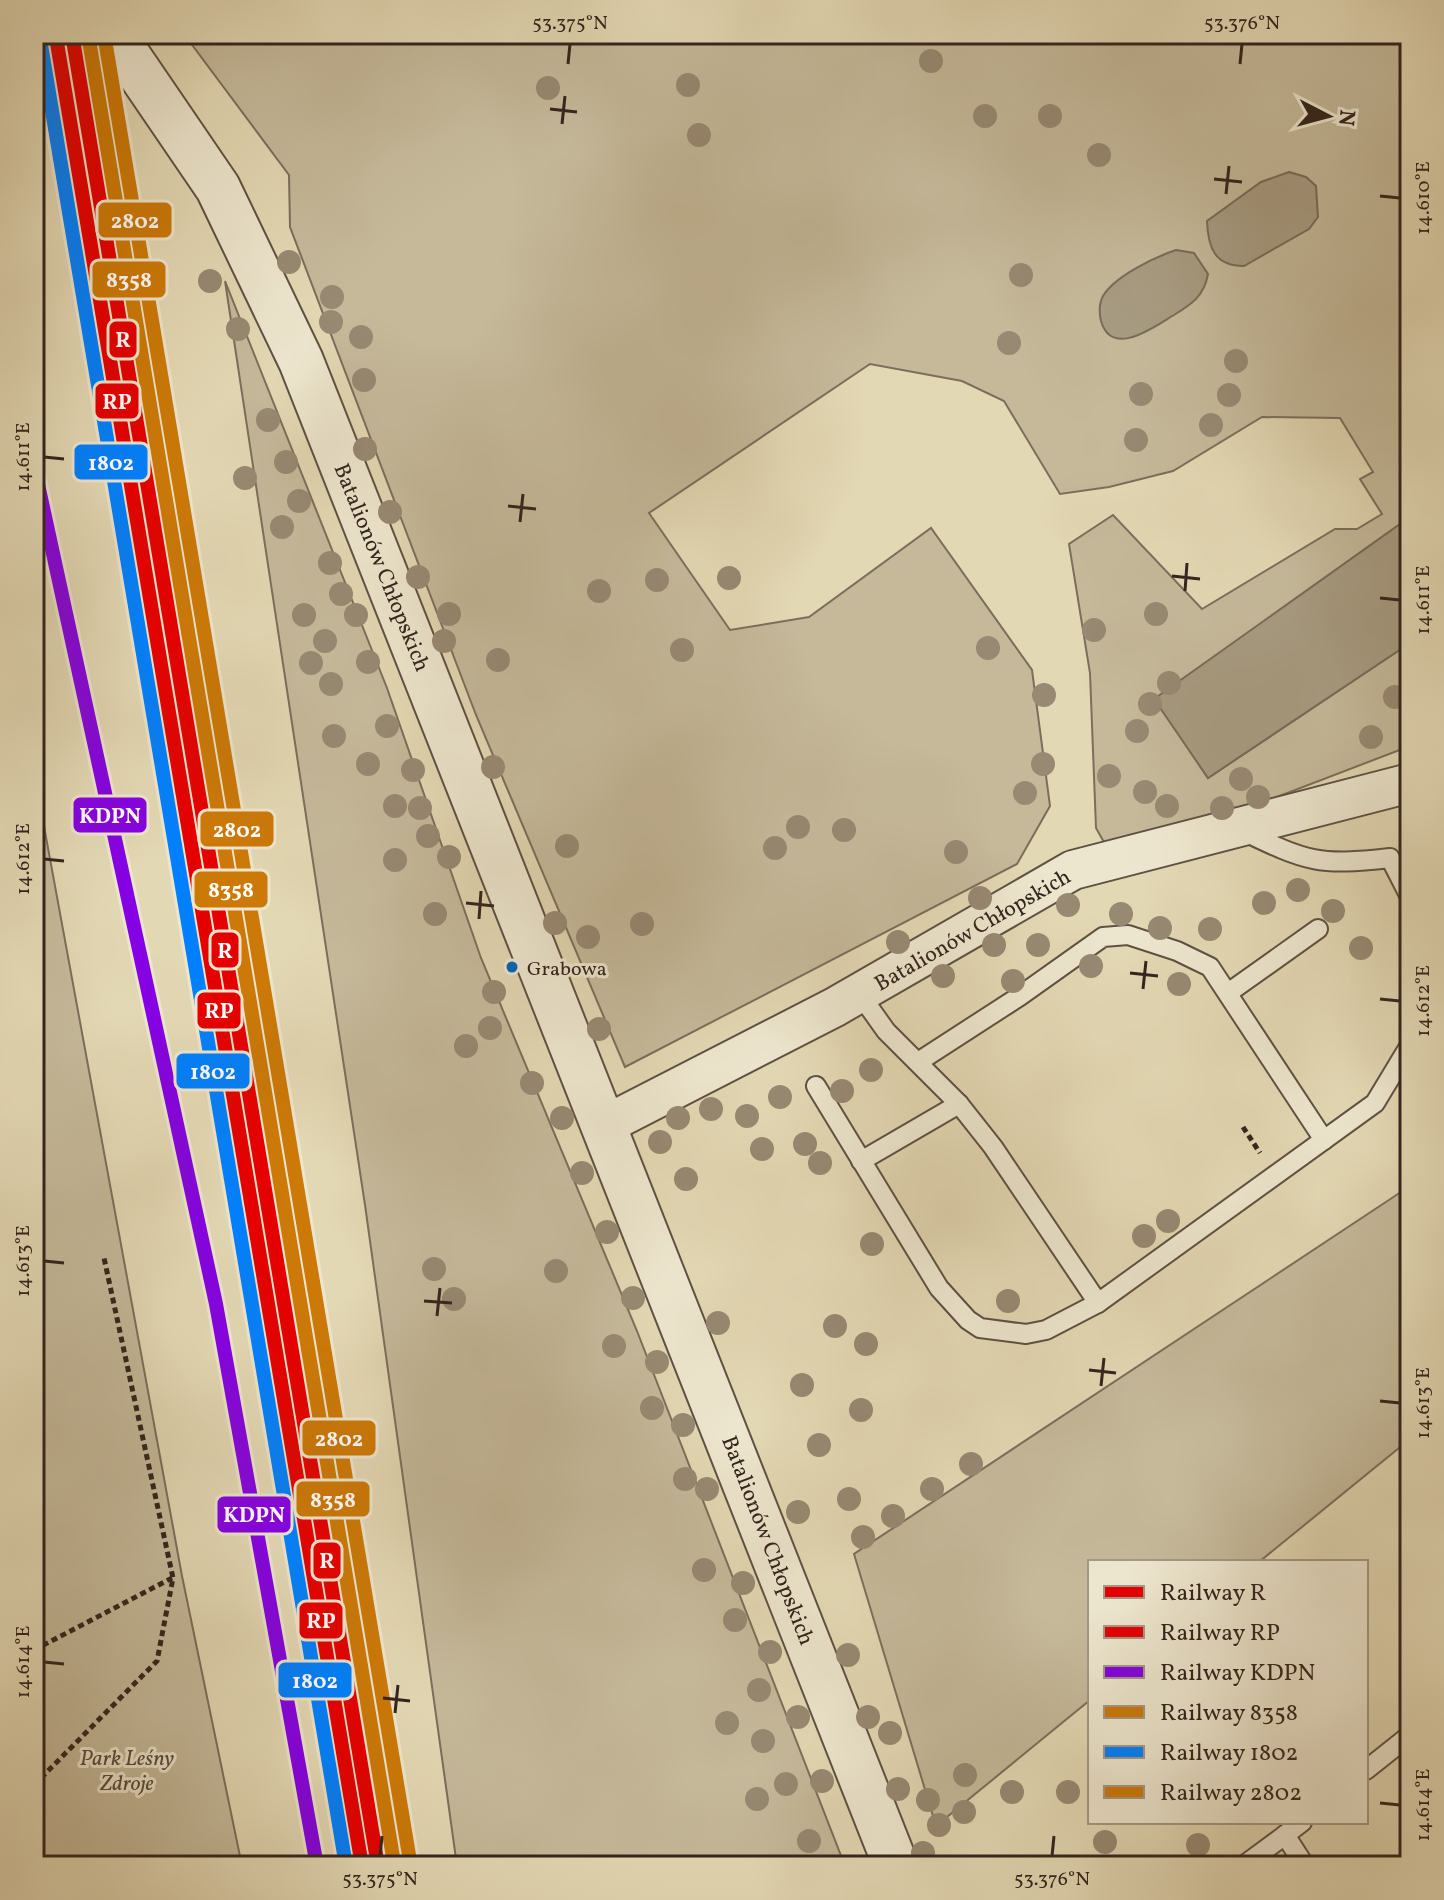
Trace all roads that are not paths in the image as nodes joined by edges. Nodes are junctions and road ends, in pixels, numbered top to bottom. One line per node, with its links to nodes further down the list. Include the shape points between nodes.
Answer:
1 (113, 34): 12 (street, Batalionów Chłopskich, via 218,188 275,302)
2 (1410, 783): 3 (street, Batalionów Chłopskich)
3 (1238, 828): 4 (lane, via 1311,861 1390,858); 6 (street, Batalionów Chłopskich, via 1073,870)
4 (1410, 897)
5 (1318, 929): 7 (lane)
6 (859, 993): 9 (lane, via 886,1031); 12 (street, Batalionów Chłopskich)
7 (1228, 993): 9 (lane, via 1210,967 1189,956 1128,935 1103,937); 13 (lane)
8 (1410, 1045): 13 (lane, via 1375,1103)
9 (918, 1062): 11 (lane)
10 (816, 1086): 14 (lane)
11 (959, 1104): 14 (lane); 15 (lane)
12 (605, 1125): 20 (street, Batalionów Chłopskich)
13 (1324, 1140): 15 (lane)
14 (861, 1161): 15 (lane, via 953,1308 980,1328 1026,1334 1046,1330)
15 (1098, 1303)
16 (1410, 1735): 17 (lane)
17 (1368, 1768)
18 (1299, 1824): 19 (lane)
19 (1285, 1835): 21 (lane); 22 (lane)
20 (896, 1866)
21 (1243, 1866)
22 (1305, 1866)

